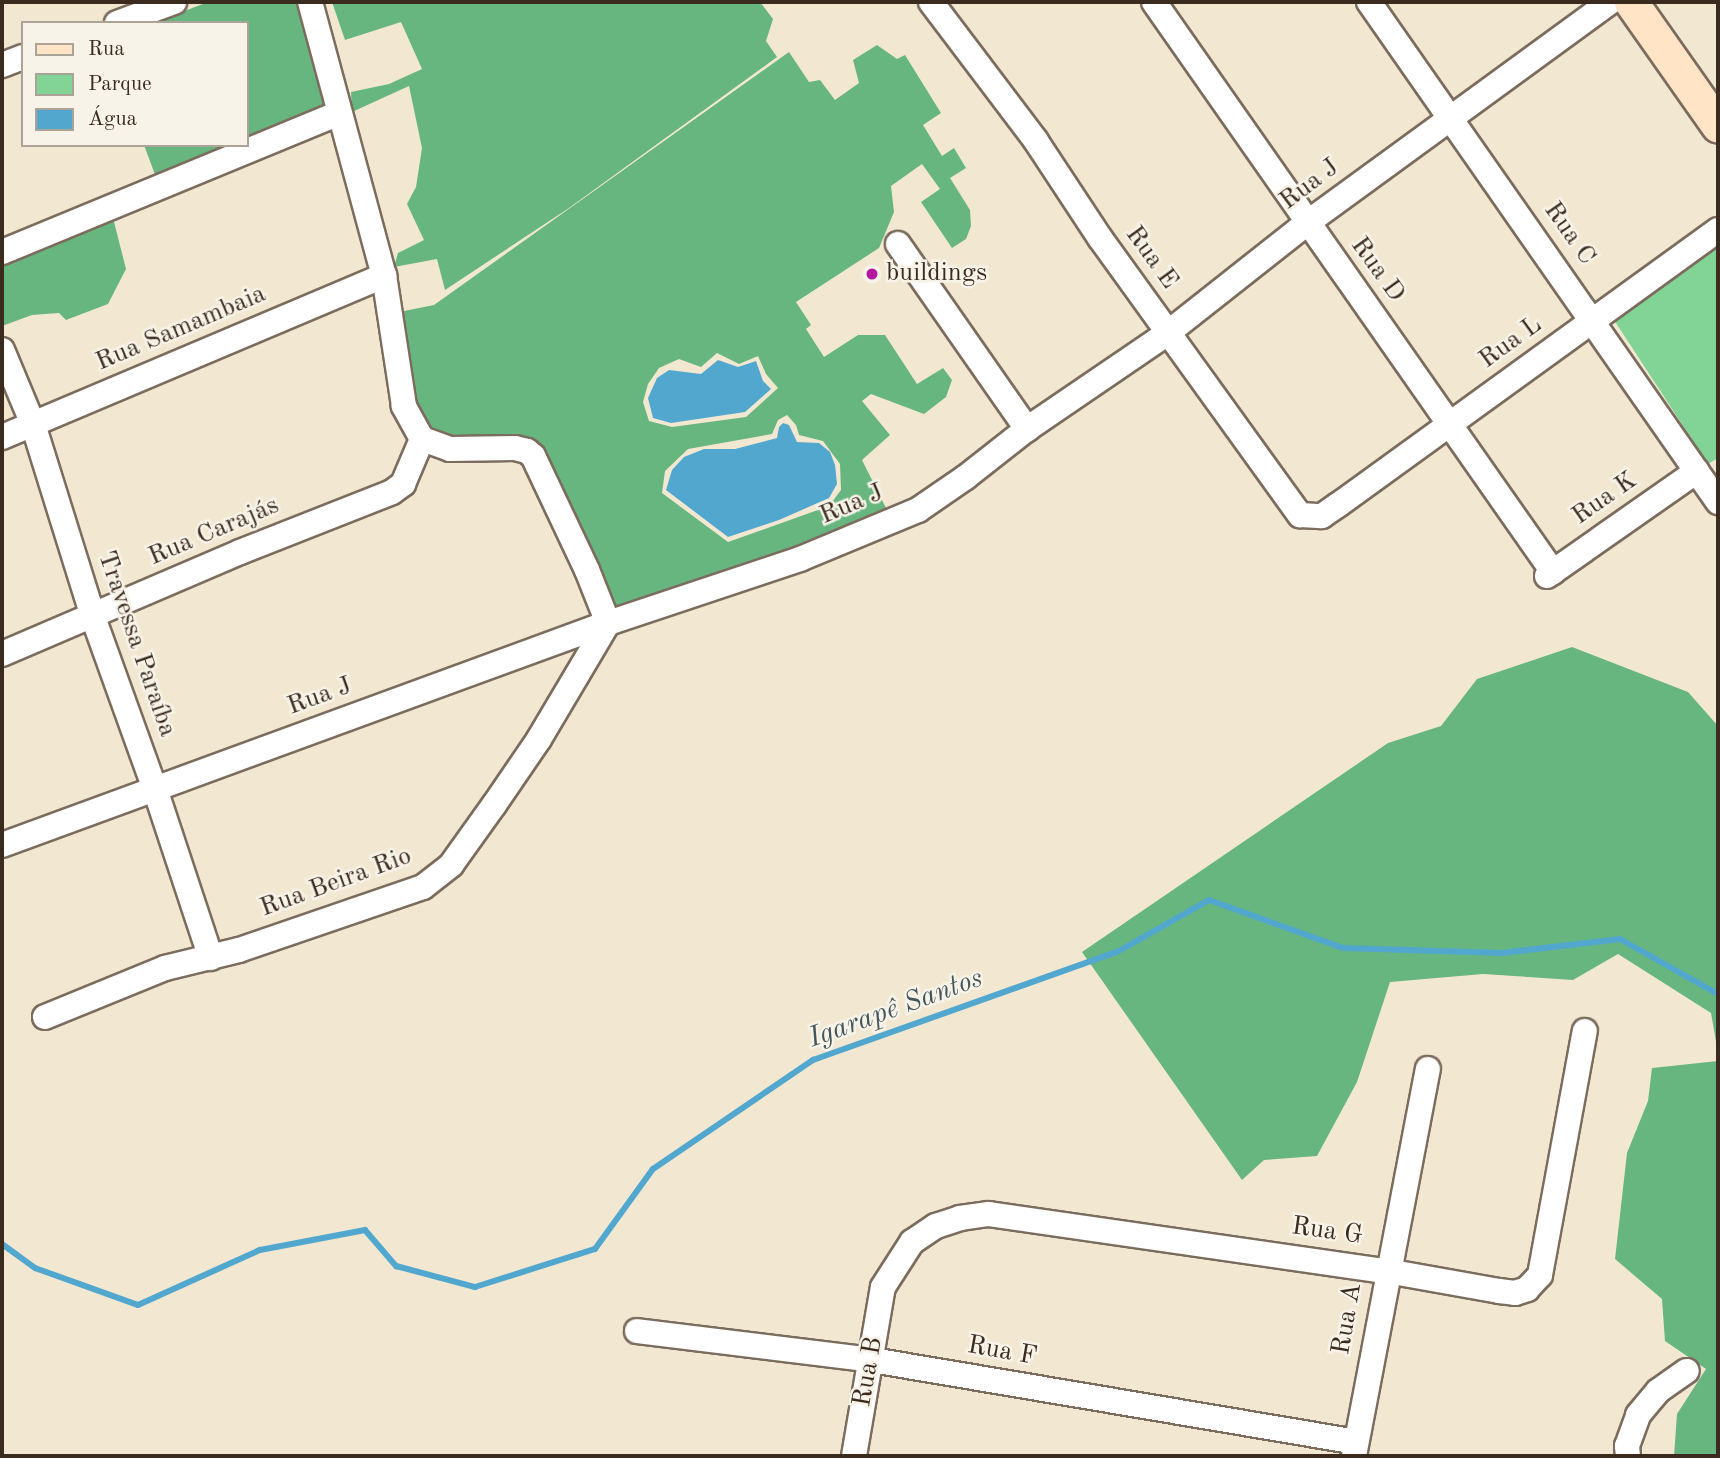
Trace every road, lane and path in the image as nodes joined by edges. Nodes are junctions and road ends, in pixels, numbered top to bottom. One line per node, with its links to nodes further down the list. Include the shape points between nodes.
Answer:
1 (174, 2): 8 (street)
2 (310, 2): 11 (street)
3 (931, 2): 20 (street, Rua E, via 1036,141)
4 (1154, 2): 14 (street, Rua D)
5 (1369, 2): 12 (street, Rua C)
6 (1610, 2): 12 (street, Rua J)
7 (1631, 2): 13 (street)
8 (122, 21)
9 (21, 58): 10 (street)
10 (2, 65)
11 (339, 113): 17 (street); 18 (street)
12 (1451, 119): 14 (street, Rua J); 19 (street, Rua C)
13 (1718, 126)
14 (1307, 223): 20 (street, Rua J); 22 (street, Rua D)
15 (1718, 230): 19 (street, Rua L)
16 (898, 244): 24 (street)
17 (2, 252)
18 (384, 276): 23 (street, Rua Samambaia); 26 (street, via 404,406)
19 (1594, 320): 22 (street, Rua L); 27 (street, Rua C)
20 (1169, 332): 24 (street, Rua J); 29 (street, Rua E, via 1300,515 1322,516)
21 (2, 351): 23 (street, Travessa Paraíba)
22 (1451, 423): 29 (street, Rua L); 30 (street, Rua D)
23 (33, 424): 25 (street, Rua Samambaia); 31 (street, Travessa Paraíba)
24 (1027, 429): 32 (street, Rua J, via 918,510 800,559)
25 (2, 437)
26 (422, 439): 31 (street, Rua Carajás, via 402,484 392,492); 32 (street, via 450,449 515,448 533,456)
27 (1697, 471): 28 (street, Rua C); 30 (street, Rua K)
28 (1718, 502)
29 (1338, 505)
30 (1550, 574)
31 (93, 617): 33 (street, Rua Carajás); 34 (street, Travessa Paraíba)
32 (608, 623): 34 (street, Rua J); 36 (street, Rua Beira Rio, via 538,739 451,866 423,887)
33 (2, 654)
34 (155, 789): 35 (street, Rua J); 36 (street, Travessa Paraíba)
35 (2, 845)
36 (211, 958): 37 (street, Rua Beira Rio, via 165,968)
37 (45, 1017)
38 (1584, 1031): 40 (street, Rua G, via 1541,1275 1515,1293)
39 (1428, 1069): 40 (street, Rua A)
40 (1387, 1271): 41 (street, Rua G, via 989,1214 936,1226 912,1242); 45 (street, Rua A)
41 (883, 1287): 43 (street, Rua B)
42 (637, 1331): 43 (street, Rua F)
43 (872, 1360): 45 (street, Rua F); 46 (street, Rua B)
44 (1687, 1371): 47 (street, via 1658,1391 1638,1415)
45 (1355, 1449)
46 (854, 1456)
47 (1628, 1456)

